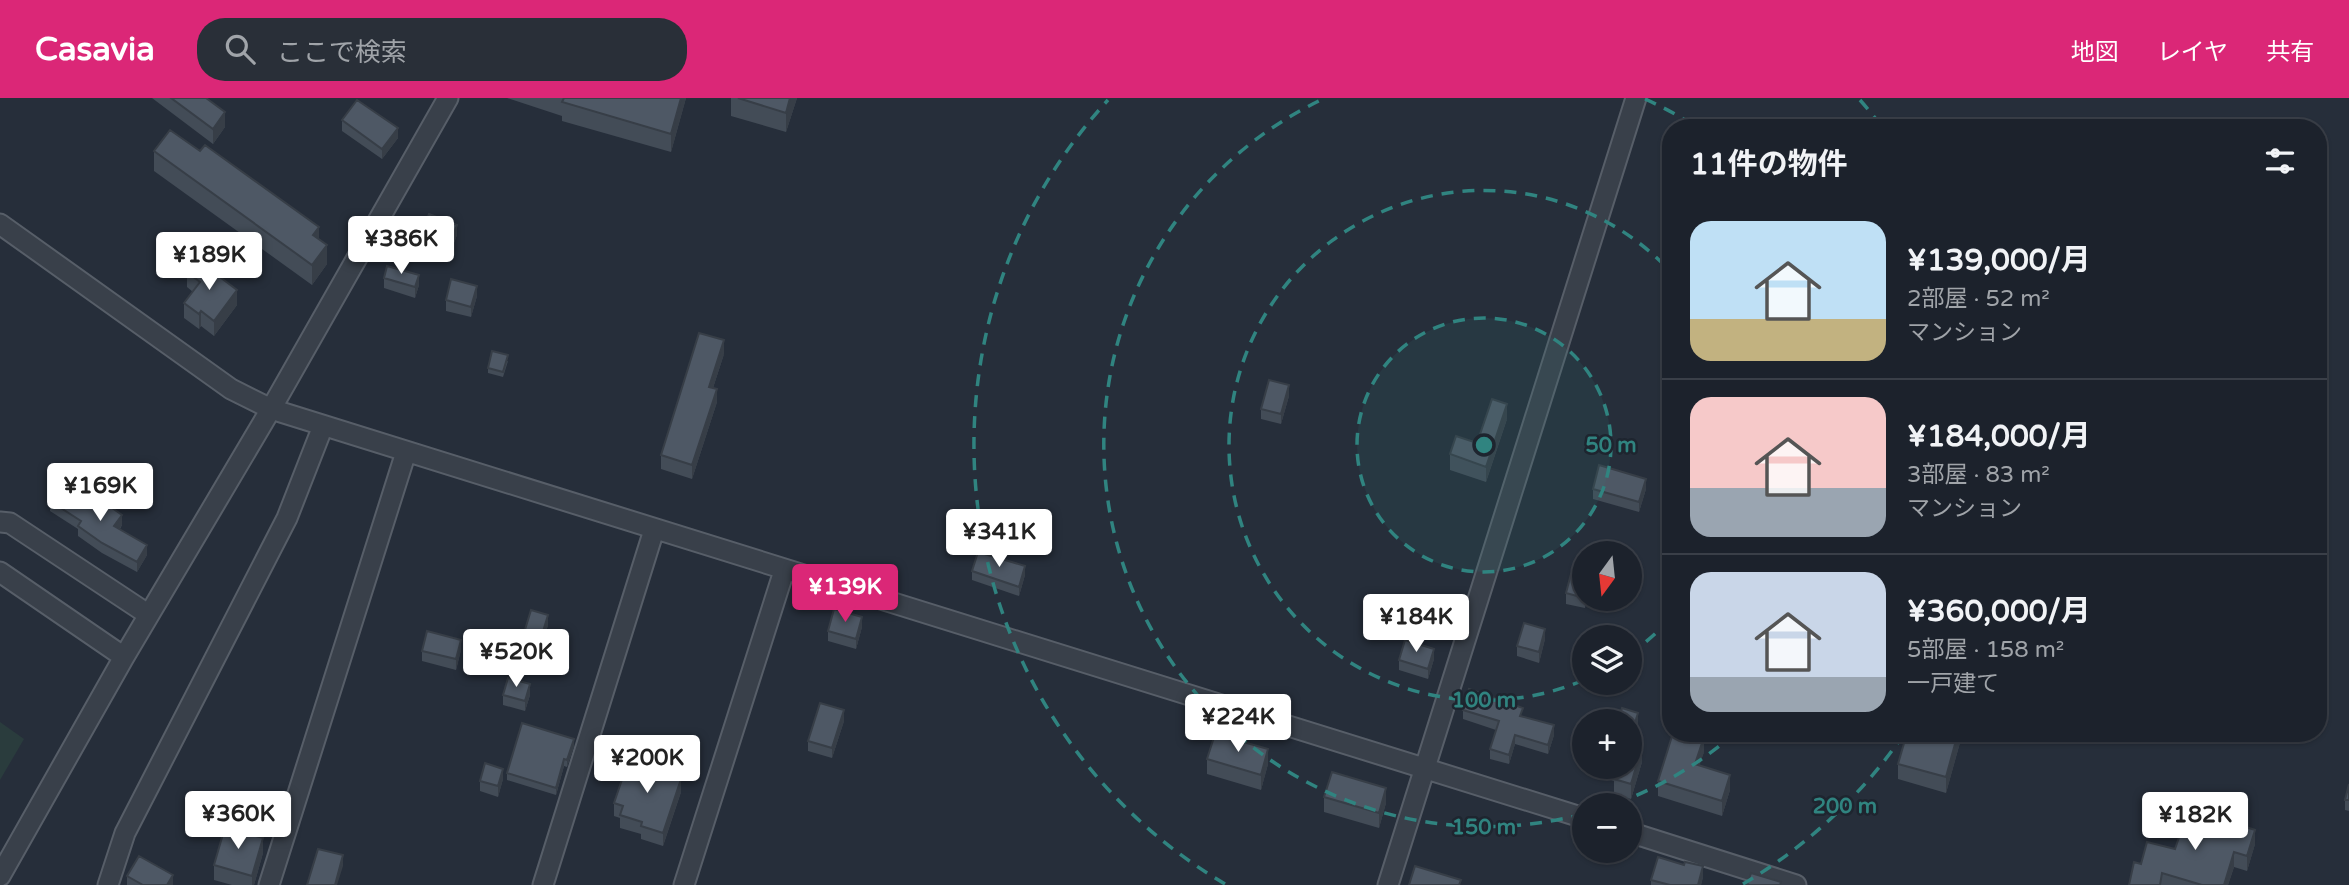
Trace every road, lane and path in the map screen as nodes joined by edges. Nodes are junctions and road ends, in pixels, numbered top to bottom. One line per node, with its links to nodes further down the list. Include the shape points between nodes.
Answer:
1 (448, 98): 4 (street)
2 (1636, 98): 13 (street)
3 (0, 225): 4 (street, via 231,389)
4 (271, 409): 5 (street); 11 (street)
5 (323, 426): 6 (street); 17 (street, via 287,518 125,832)
6 (406, 452): 8 (street); 18 (street)
7 (0, 522): 11 (street, via 10,523)
8 (654, 530): 9 (street); 19 (street)
9 (784, 571): 13 (street); 20 (street)
10 (0, 572): 12 (street)
11 (149, 615): 12 (street)
12 (124, 657): 16 (street)
13 (1425, 767): 14 (street); 21 (street)
14 (1572, 814)
15 (1642, 836): 22 (street)
16 (0, 876)
17 (108, 885)
18 (269, 885)
19 (543, 885)
20 (684, 885)
21 (1388, 885)
22 (1796, 885)

